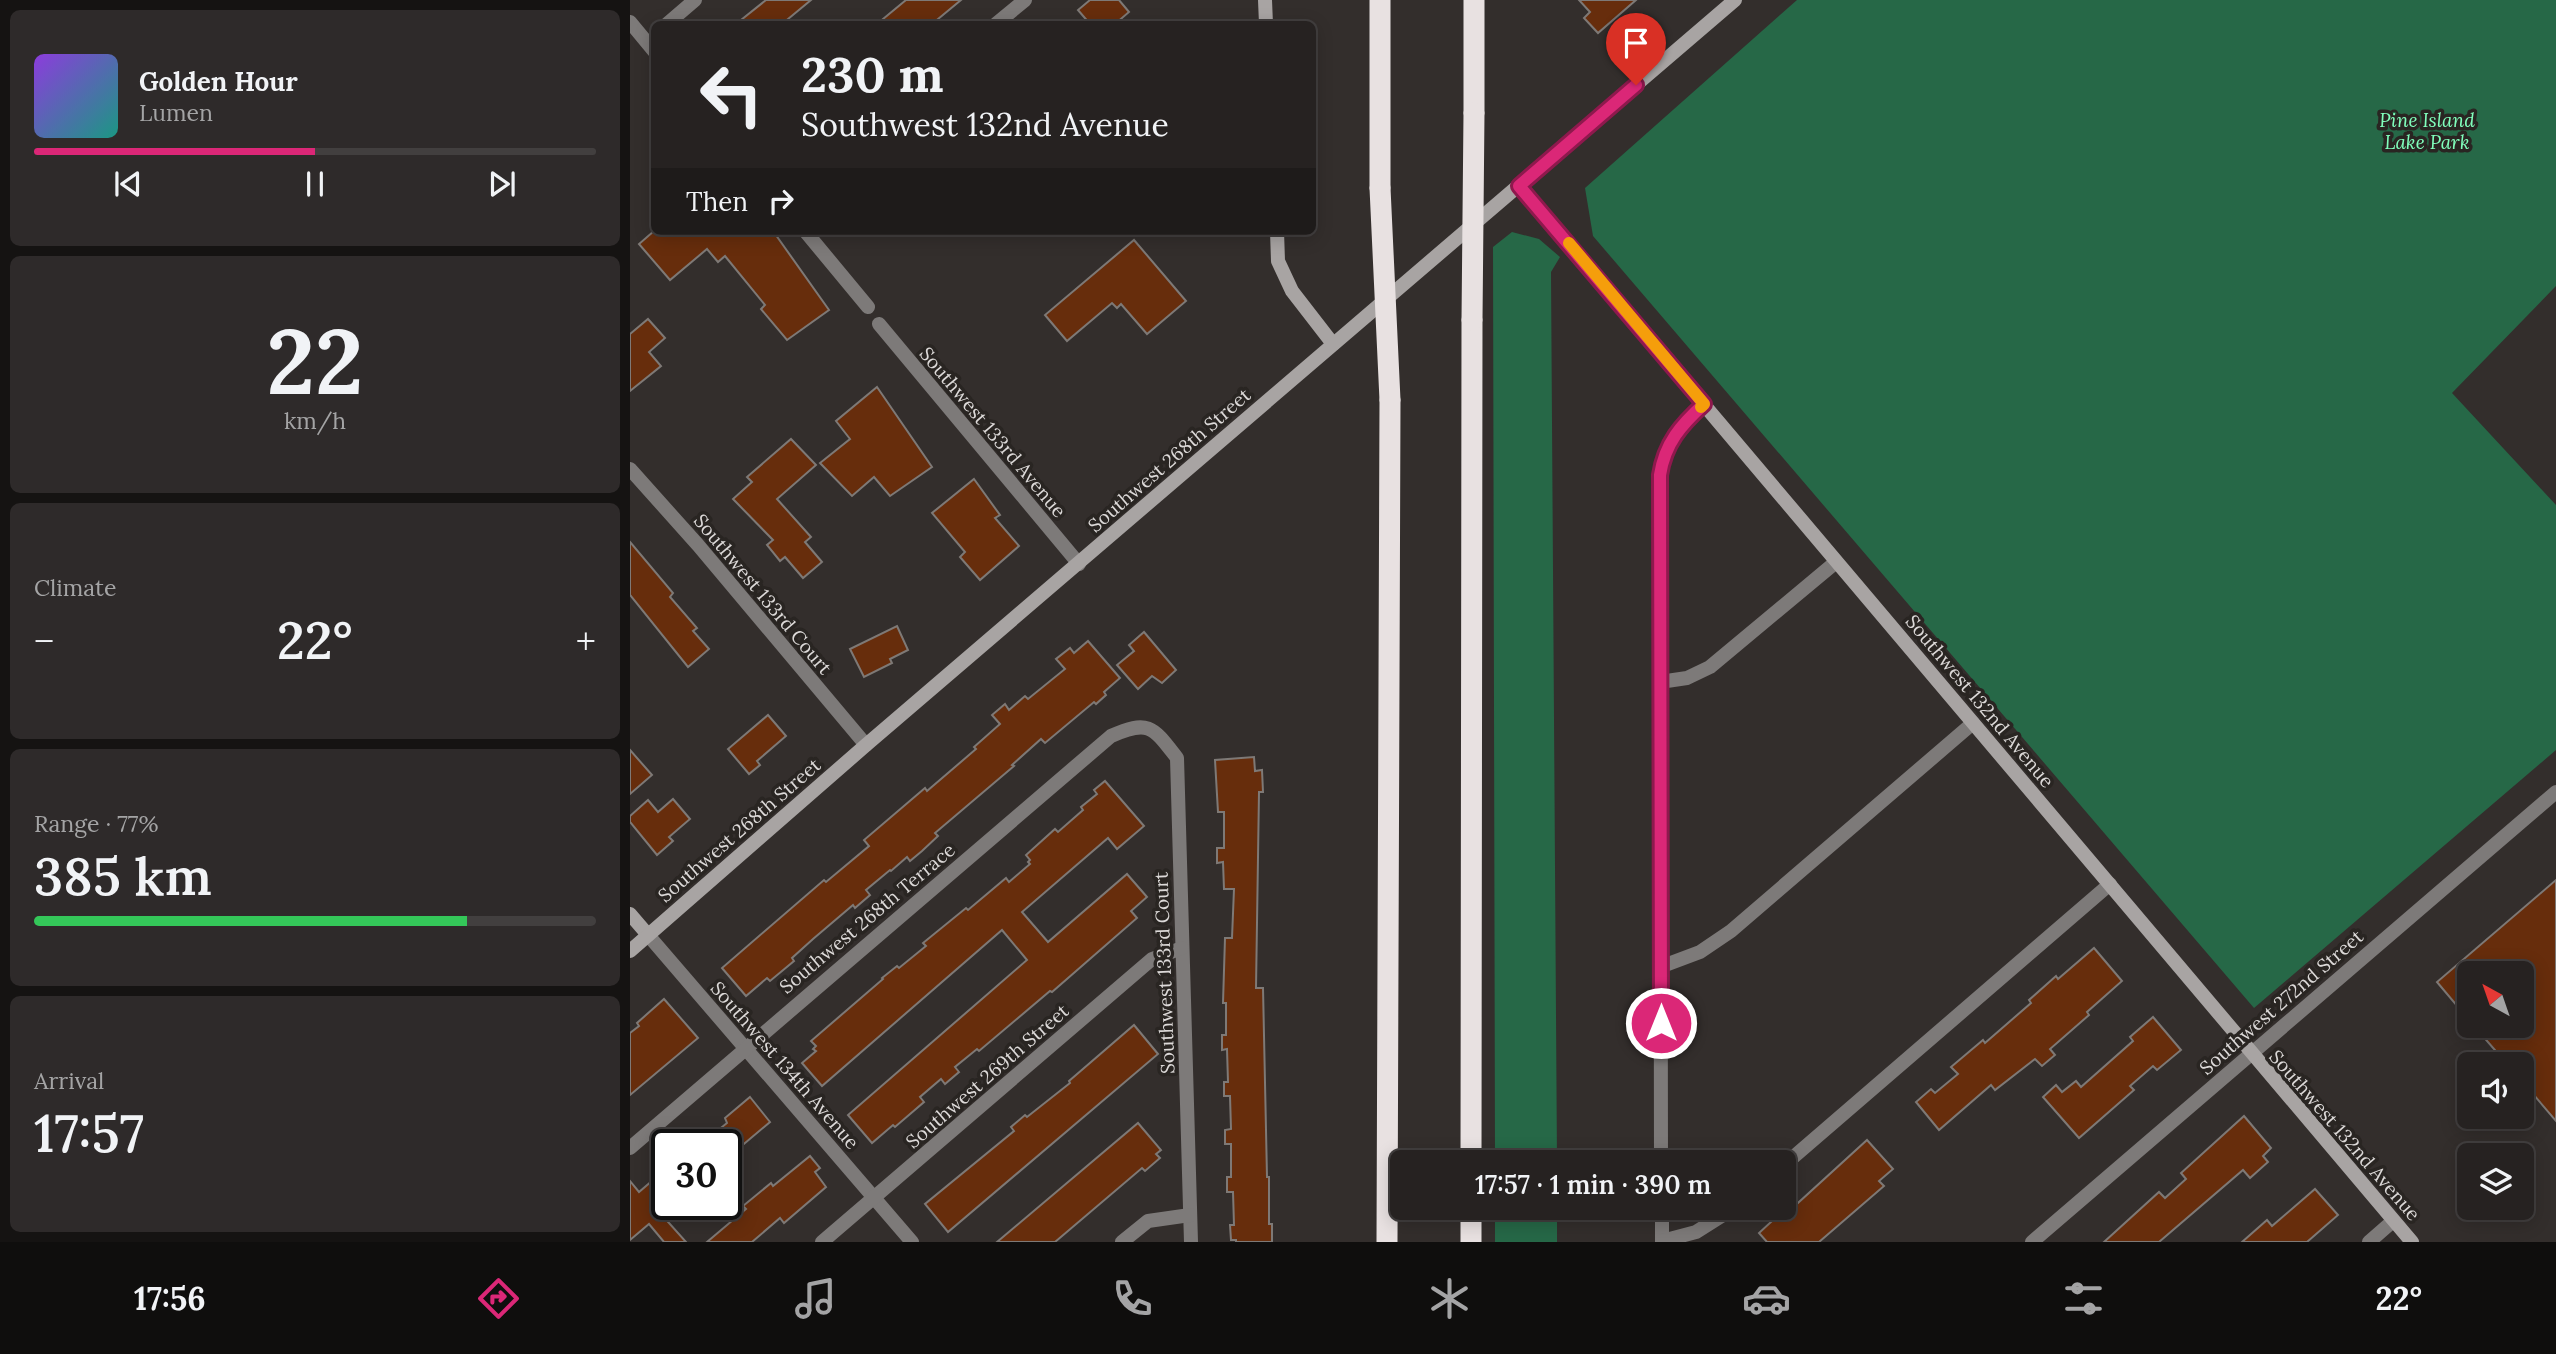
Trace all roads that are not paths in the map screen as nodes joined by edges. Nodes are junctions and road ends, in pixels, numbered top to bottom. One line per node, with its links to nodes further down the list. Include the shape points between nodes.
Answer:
1 (695, 0): 7 (street)
2 (1025, 0): 8 (street)
3 (1265, 0): 9 (street)
4 (1380, 0): 50 (highway, bridge, via 1380,188 1390,400)
5 (1474, 0): 36 (highway, bridge)
6 (1735, 0): 12 (street, Southwest 268th Street)
7 (670, 21)
8 (1000, 21)
9 (1266, 21)
10 (630, 22): 11 (street)
11 (651, 42)
12 (1519, 186): 17 (street, Southwest 268th Street); 18 (street, Southwest 132nd Avenue)
13 (807, 235): 15 (street)
14 (1277, 235): 17 (street, via 1278,261 1292,291)
15 (868, 307)
16 (879, 324): 21 (street, Southwest 133rd Avenue)
17 (1333, 344): 21 (street, Southwest 268th Street)
18 (1704, 404): 20 (street, Southwest 132nd Avenue); 22 (street, via 1676,431 1660,475)
19 (630, 469): 25 (street, Southwest 133rd Court)
20 (1836, 562): 22 (street, via 1710,667 1687,678); 23 (street, Southwest 132nd Avenue)
21 (1079, 564): 25 (street, Southwest 268th Street)
22 (1660, 682): 32 (street)
23 (1973, 723): 27 (street, Southwest 132nd Avenue); 32 (street, via 1731,931 1700,952)
24 (1135, 726): 30 (street, Southwest 133rd Court, via 1152,729 1177,758); 33 (street, Southwest 268th Terrace, via 1111,736)
25 (866, 745): 29 (street, Southwest 268th Street)
26 (2556, 792): 34 (street, Southwest 272nd Street)
27 (2110, 884): 34 (street, Southwest 132nd Avenue); 38 (street)
28 (630, 914): 29 (street, Southwest 134th Avenue)
29 (648, 935): 31 (street, Southwest 268th Street); 33 (street, Southwest 134th Avenue)
30 (1182, 948): 39 (street, Southwest 269th Street, via 1152,959); 40 (street, Southwest 133rd Court)
31 (630, 951)
32 (1660, 967): 37 (street)
33 (745, 1048): 35 (street, Southwest 268th Terrace); 39 (street, Southwest 134th Avenue)
34 (2250, 1054): 44 (street, Southwest 132nd Avenue); 52 (street, Southwest 272nd Street)
35 (630, 1148)
36 (1471, 1150)
37 (1661, 1150)
38 (1796, 1155)
39 (874, 1198): 46 (street, Southwest 269th Street); 47 (street, Southwest 134th Avenue)
40 (1190, 1215): 48 (street, via 1148,1221); 49 (street, Southwest 133rd Court)
41 (1471, 1220): 51 (highway)
42 (1662, 1220): 45 (street)
43 (1715, 1220): 45 (street, via 1696,1232)
44 (2393, 1221): 53 (street); 54 (street, Southwest 132nd Avenue)
45 (1662, 1241)
46 (822, 1242)
47 (912, 1242)
48 (1122, 1242)
49 (1191, 1242)
50 (1387, 1242)
51 (1471, 1242)
52 (2032, 1242)
53 (2369, 1242)
54 (2412, 1242)

